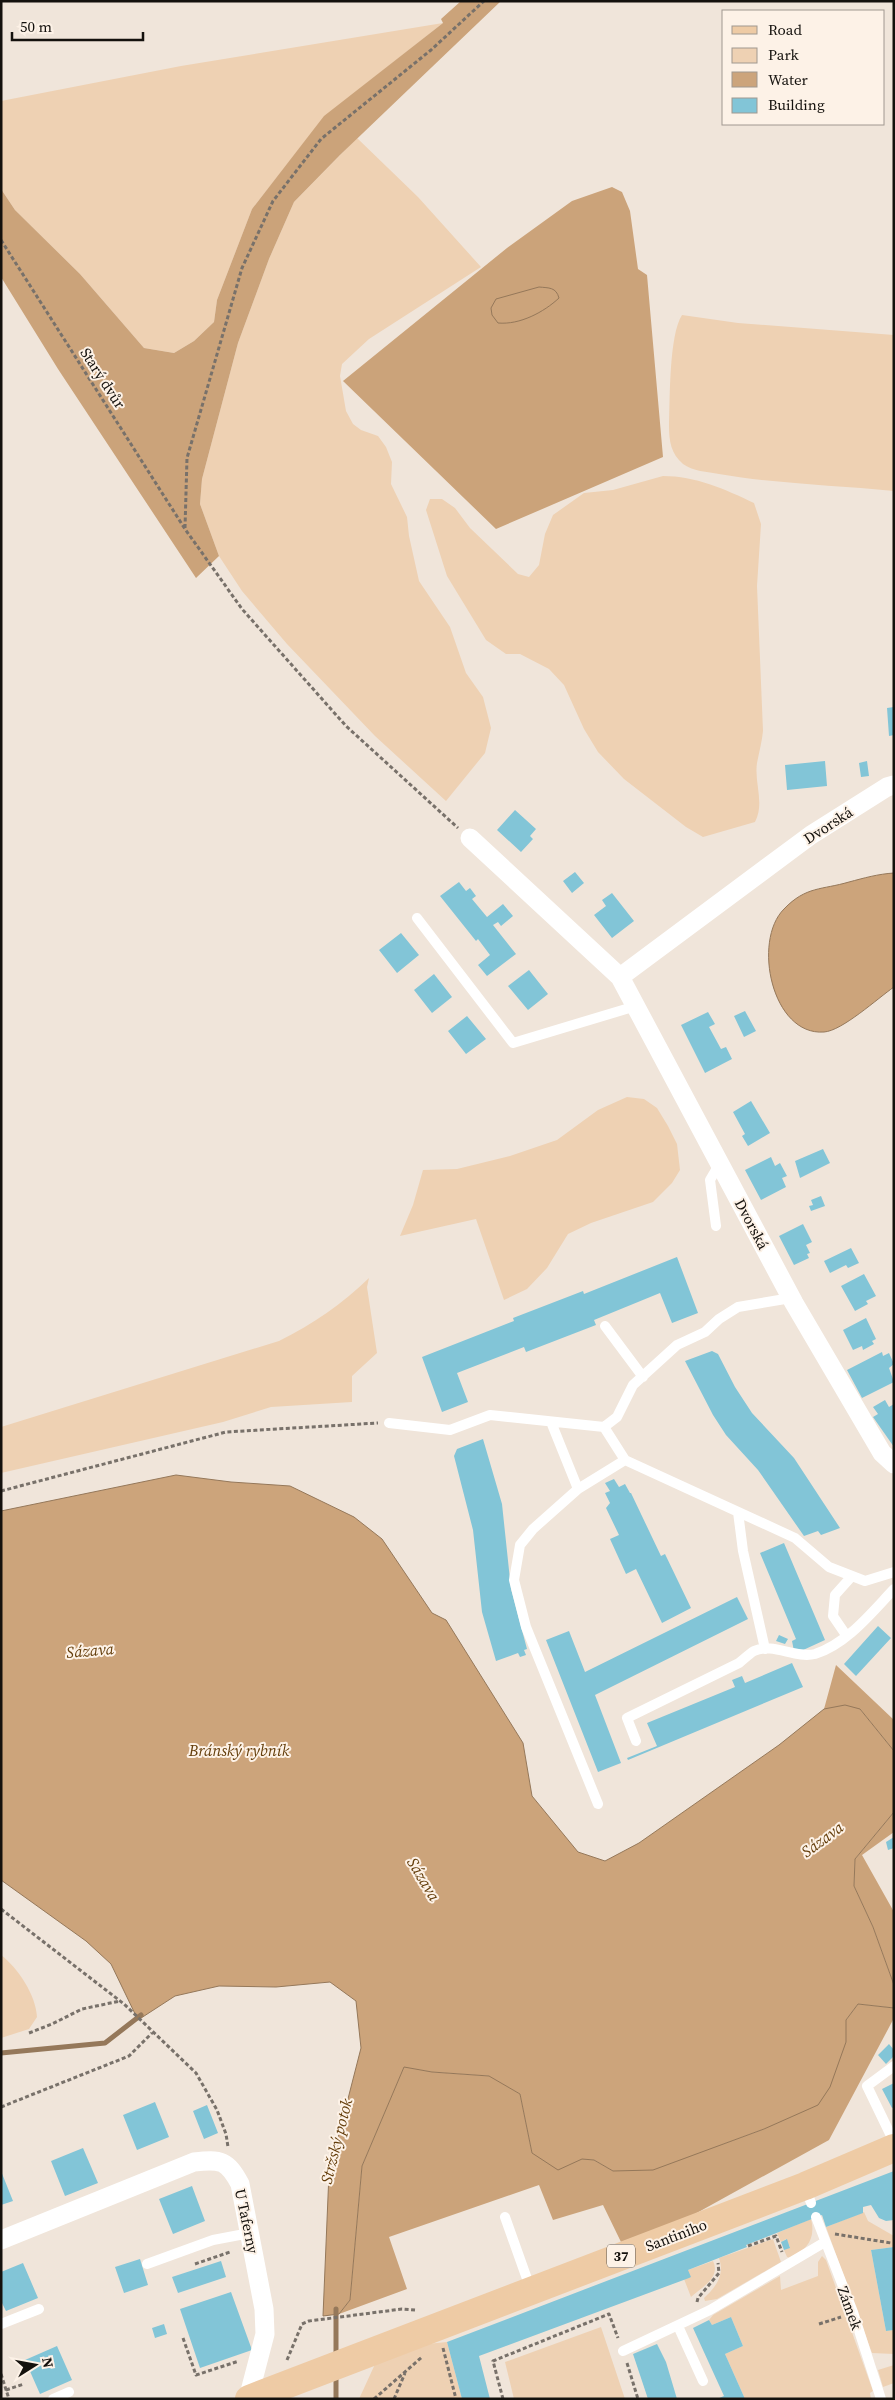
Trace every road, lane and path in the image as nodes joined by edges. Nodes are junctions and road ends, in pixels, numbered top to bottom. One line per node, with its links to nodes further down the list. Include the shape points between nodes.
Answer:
1 (484, 1): 3 (path, via 431,50 321,139 273,201 242,268 187,458)
2 (1, 240): 3 (path, Starý dvůr)
3 (185, 528): 5 (path, Starý dvůr, via 242,609 346,726)
4 (894, 785): 7 (street, Dvorská, via 811,835)
5 (470, 838): 7 (street, Dvorská)
6 (417, 918): 8 (lane, via 513,1043)
7 (620, 977): 8 (street, Dvorská)
8 (636, 1006): 9 (street, Dvorská)
9 (720, 1163): 10 (lane, via 710,1180); 11 (street, Dvorská)
10 (716, 1226)
11 (791, 1298): 13 (lane, via 738,1307 705,1332 677,1346); 18 (street, Dvorská, via 882,1453)
12 (605, 1326): 13 (lane)
13 (643, 1376): 16 (lane, via 633,1385 617,1417)
14 (389, 1422): 15 (lane, via 450,1430 490,1415); 20 (path, via 226,1432)
15 (551, 1422): 16 (lane); 19 (lane)
16 (604, 1427): 17 (lane)
17 (625, 1460): 19 (lane); 21 (lane)
18 (894, 1464)
19 (578, 1489): 28 (lane, via 532,1529 520,1545 514,1580 526,1627)
20 (1, 1491)
21 (738, 1512): 23 (lane, via 795,1538 829,1567); 26 (lane)
22 (894, 1572): 23 (lane, via 865,1581)
23 (852, 1576): 25 (lane, via 835,1595 833,1616)
24 (894, 1589): 25 (lane)
25 (846, 1635): 26 (lane, via 836,1644 813,1654)
26 (765, 1649): 27 (lane, via 754,1651 739,1663 627,1718)
27 (636, 1741)
28 (598, 1804)
29 (1, 1909): 30 (path)
30 (122, 2003): 31 (path, via 82,2009); 32 (path)
31 (29, 2033)
32 (152, 2033): 34 (path, via 129,2056); 37 (path, via 196,2074 217,2110 226,2134)
33 (894, 2066): 35 (lane, via 867,2086)
34 (1, 2107)
35 (894, 2142)
36 (894, 2148): 49 (main road, Santiniho / 37, via 808,2194)
37 (230, 2167): 40 (street, U Taferny, via 240,2184); 42 (street, via 214,2160 194,2162)
38 (505, 2217): 49 (lane)
39 (816, 2217): 41 (lane, Zámek)
40 (245, 2233): 46 (lane); 47 (path, via 242,2248); 60 (street, U Taferny, via 264,2309 265,2334)
41 (828, 2238): 43 (path); 48 (lane); 52 (lane, Zámek)
42 (1, 2240)
43 (891, 2243)
44 (748, 2246): 48 (path, via 776,2236)
45 (718, 2263): 53 (path, via 719,2273 698,2298)
46 (147, 2264)
47 (195, 2264)
48 (788, 2264): 53 (lane)
49 (531, 2290): 69 (main road, Santiniho / 37)
50 (38, 2308): 54 (lane)
51 (402, 2308): 61 (path, via 302,2324 294,2348)
52 (853, 2312): 55 (path); 75 (lane, Zámek)
53 (700, 2315): 56 (lane)
54 (1, 2324)
55 (820, 2324)
56 (678, 2326): 59 (lane); 63 (lane)
57 (183, 2338): 60 (path, via 196,2375)
58 (442, 2339): 72 (path)
59 (623, 2351): 73 (path, via 609,2314 493,2361); 74 (path)
60 (261, 2354): 69 (street, U Taferny)
61 (284, 2363)
62 (1, 2374): 65 (path)
63 (703, 2381)
64 (24, 2384): 65 (path)
65 (6, 2390): 67 (path)
66 (68, 2392): 68 (lane)
67 (9, 2399)
68 (53, 2399)
69 (248, 2399)
70 (374, 2399): 71 (path, via 406,2372)
71 (394, 2399)
72 (456, 2399)
73 (503, 2399)
74 (638, 2399)
75 (881, 2399)

